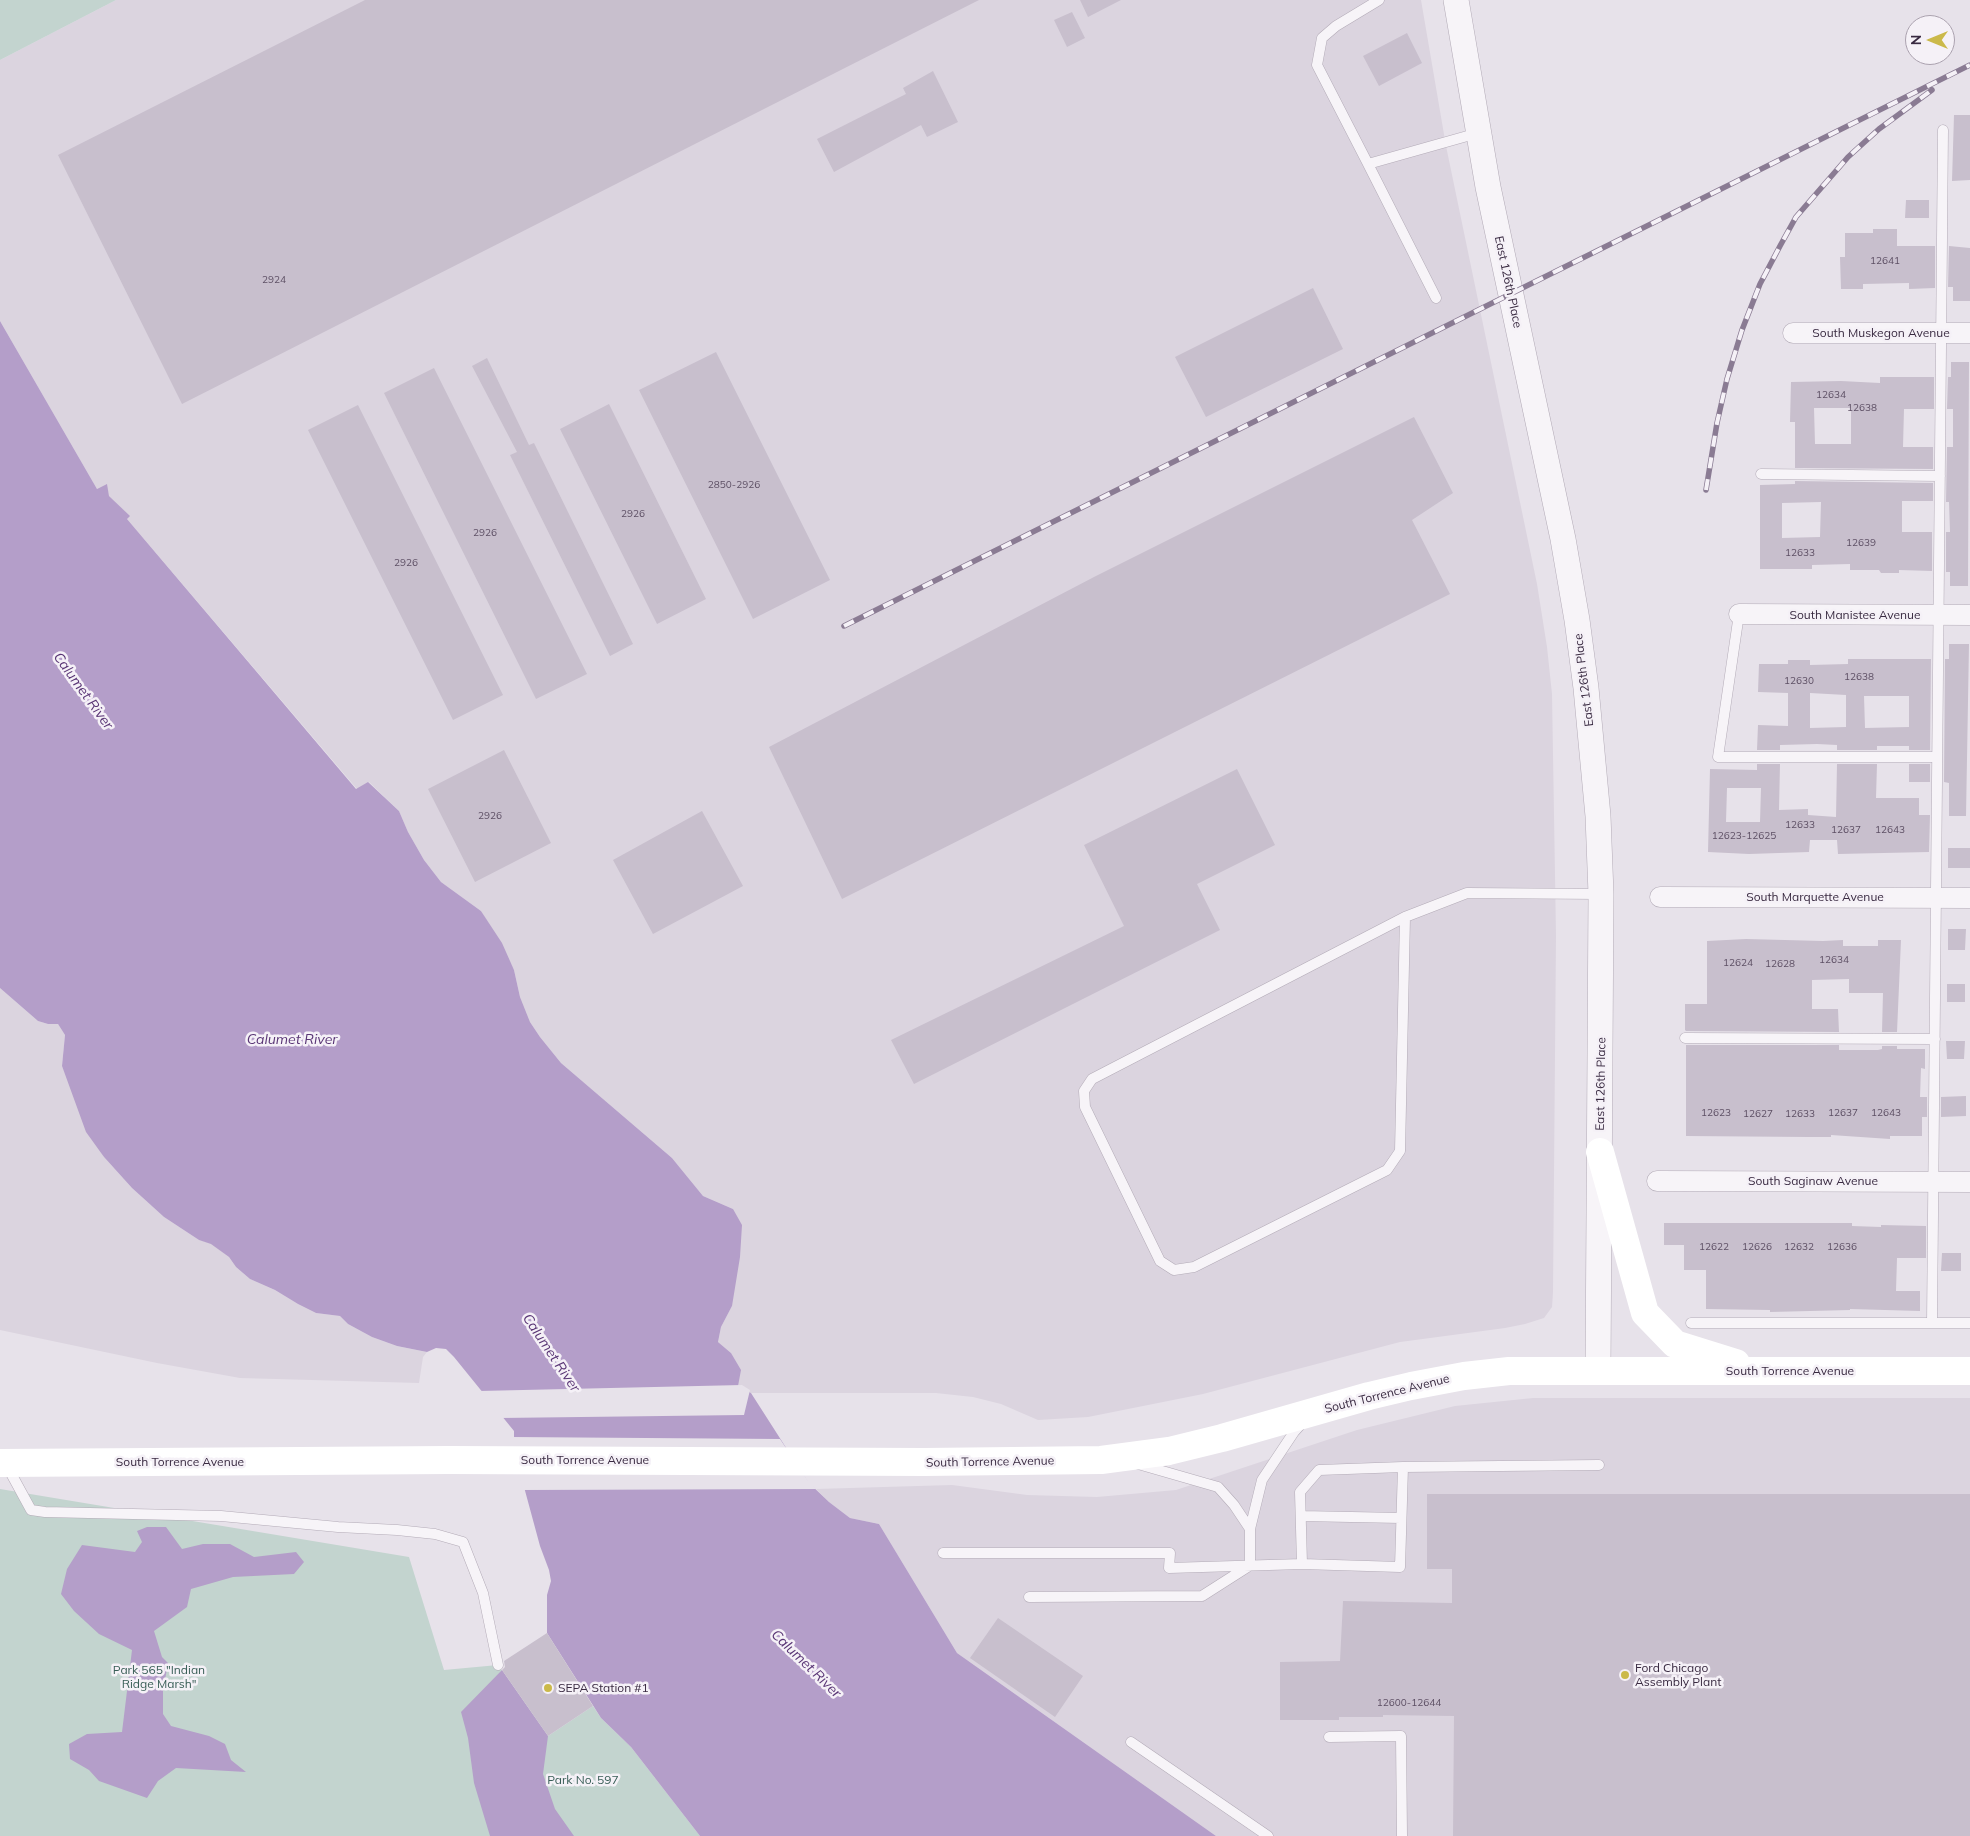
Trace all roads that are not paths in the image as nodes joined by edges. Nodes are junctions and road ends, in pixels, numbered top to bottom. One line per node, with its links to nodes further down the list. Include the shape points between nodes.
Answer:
1 (1379, 0): 5 (lane, via 1322,38 1317,65)
2 (1456, 0): 4 (street, East 126th Place)
3 (1943, 130): 7 (lane)
4 (1478, 133): 5 (lane); 16 (street, East 126th Place, via 1577,620 1598,816)
5 (1368, 164): 6 (lane)
6 (1436, 298)
7 (1941, 333): 8 (street, South Muskegon Avenue); 9 (street, South Muskegon Avenue); 11 (lane)
8 (1970, 333)
9 (1793, 334)
10 (1761, 474): 11 (lane)
11 (1940, 476): 13 (lane)
12 (1739, 614): 13 (street, South Manistee Avenue); 15 (lane, via 1718,757)
13 (1938, 615): 14 (street, South Manistee Avenue); 15 (lane)
14 (1970, 615)
15 (1937, 757): 18 (lane)
16 (1601, 894): 20 (lane, via 1468,893); 23 (street, East 126th Place)
17 (1660, 897): 18 (street, South Marquette Avenue)
18 (1936, 897): 19 (street, South Marquette Avenue); 22 (lane)
19 (1970, 898)
20 (1405, 917): 20 (lane, via 1092,1079 1084,1091 1085,1108 1160,1261 1174,1270 1194,1268 1387,1170 1400,1152)
21 (1685, 1038): 22 (lane)
22 (1935, 1039): 25 (lane)
23 (1600, 1152): 30 (street, East 126th Place); 31 (main road, via 1645,1313 1675,1344)
24 (1657, 1181): 25 (street, South Saginaw Avenue)
25 (1934, 1182): 26 (street, South Saginaw Avenue); 28 (lane)
26 (1970, 1182)
27 (1691, 1323): 28 (lane)
28 (1932, 1323): 29 (lane)
29 (1970, 1323)
30 (1598, 1371): 31 (main road, South Torrence Avenue); 33 (main road, South Torrence Avenue, via 1509,1371 1464,1376)
31 (1761, 1371): 32 (main road, South Torrence Avenue)
32 (1970, 1371)
33 (1312, 1412): 34 (main road, South Torrence Avenue, via 1186,1447); 40 (lane, via 1294,1432 1262,1480)
34 (1120, 1458): 35 (main road, South Torrence Avenue, via 952,1462 449,1460); 40 (lane, via 1218,1487)
35 (3, 1463): 45 (lane, via 31,1510 221,1516 435,1534 463,1542 483,1593)
36 (1599, 1465): 37 (lane)
37 (1402, 1467): 38 (lane, via 1319,1470 1300,1492); 39 (lane)
38 (1301, 1516): 39 (lane); 42 (lane)
39 (1401, 1518): 42 (lane, via 1400,1566)
40 (1250, 1530): 43 (lane)
41 (943, 1553): 43 (lane, via 1170,1553 1169,1568)
42 (1302, 1564): 43 (lane)
43 (1250, 1565): 44 (lane, via 1202,1596)
44 (1029, 1596)
45 (498, 1665)
46 (1329, 1737): 49 (lane, via 1401,1736)
47 (1131, 1742): 48 (lane)
48 (1268, 1836)
49 (1402, 1836)

